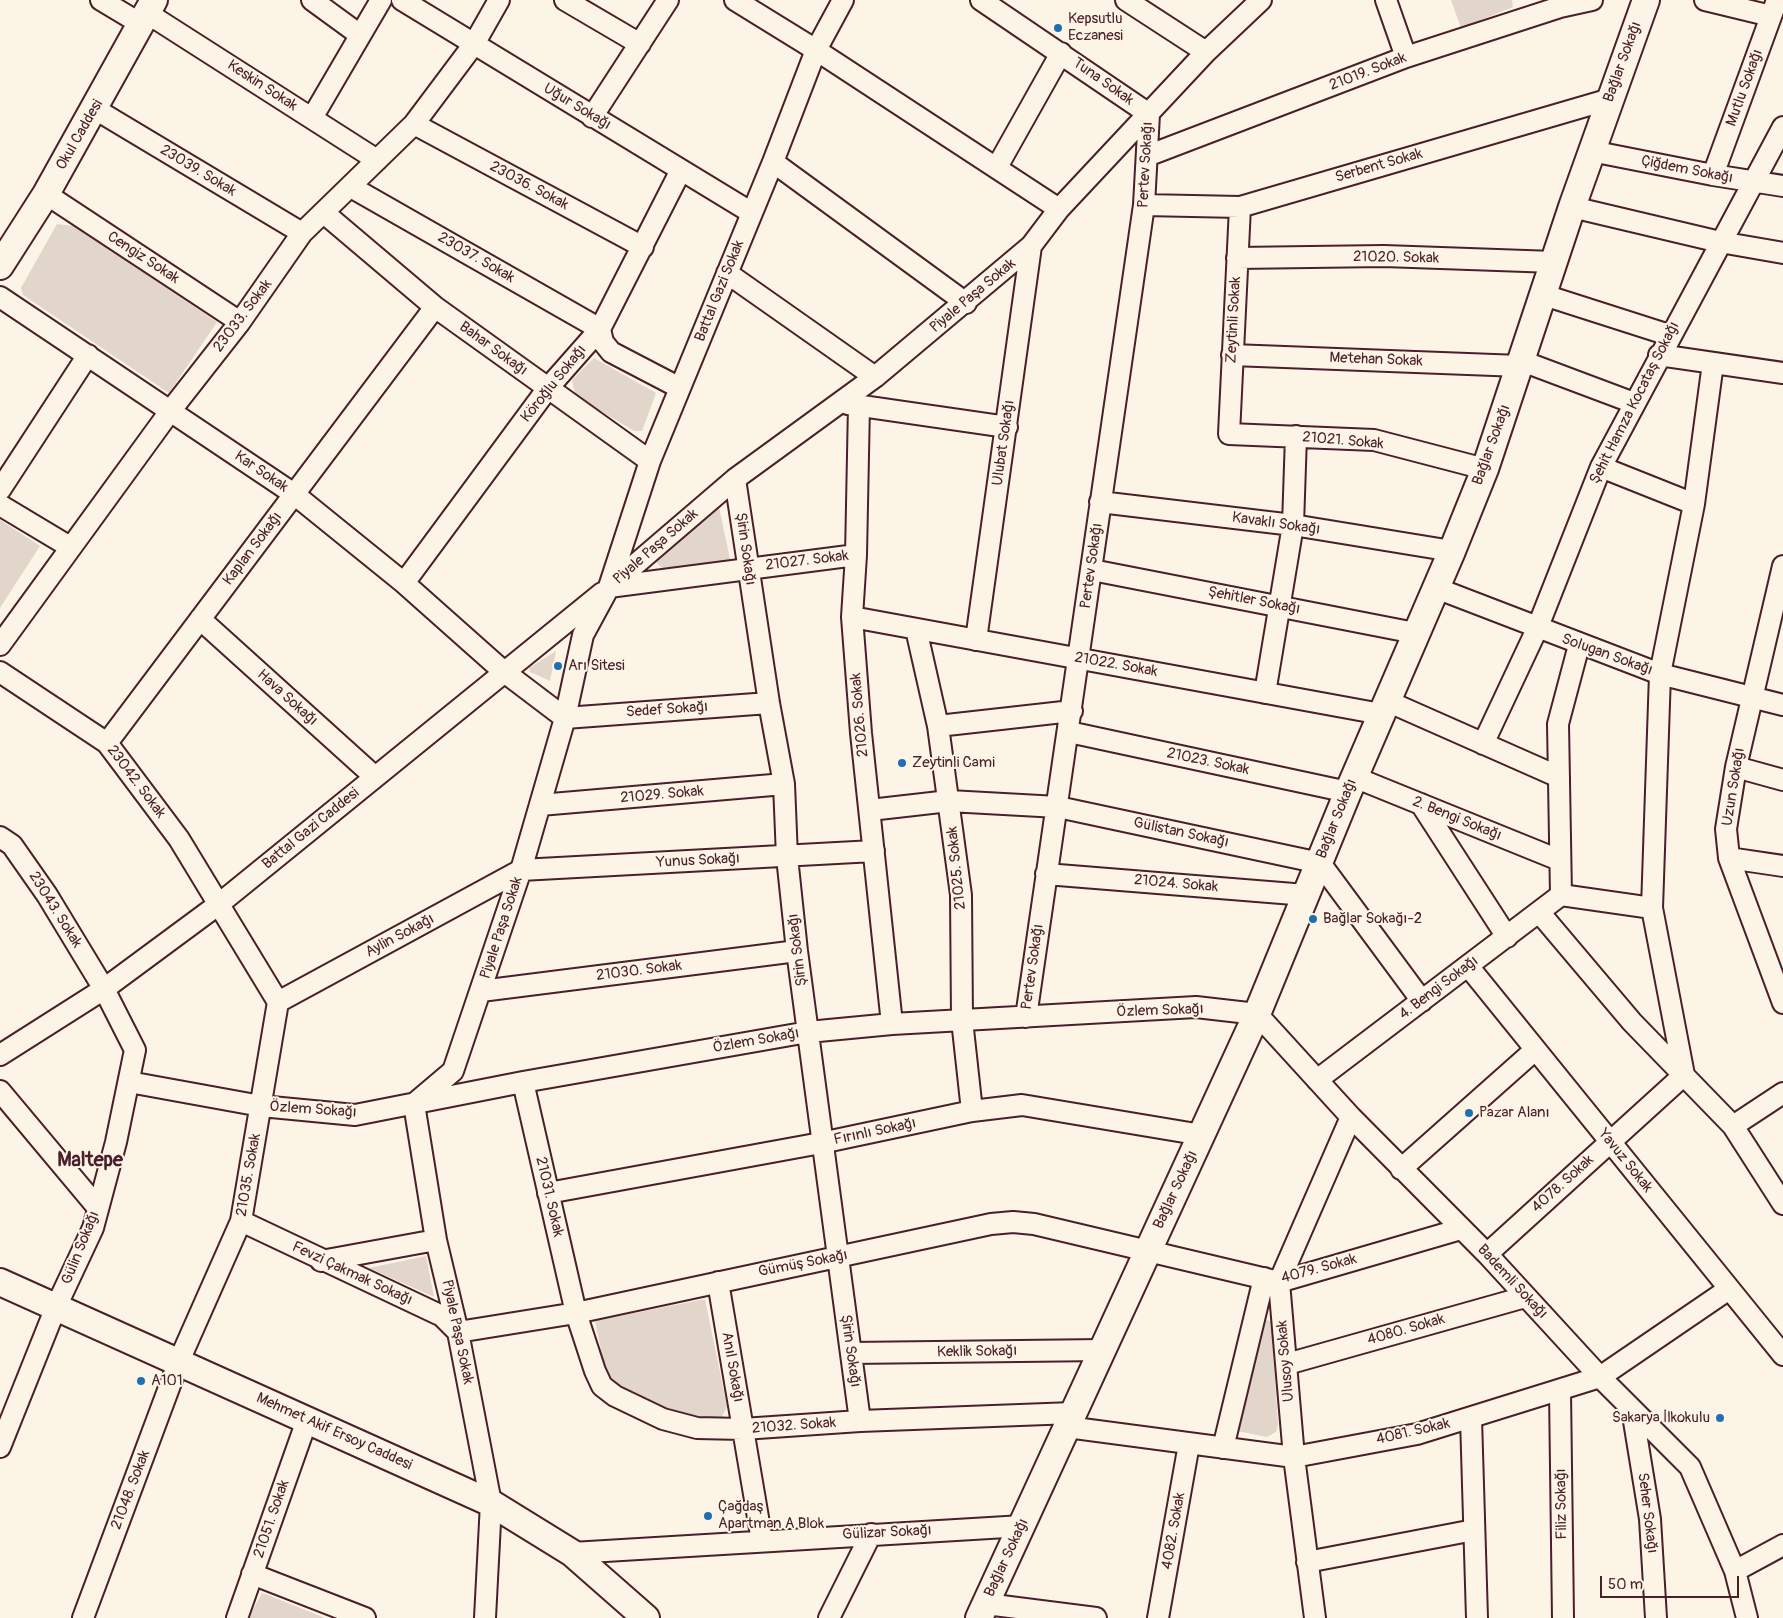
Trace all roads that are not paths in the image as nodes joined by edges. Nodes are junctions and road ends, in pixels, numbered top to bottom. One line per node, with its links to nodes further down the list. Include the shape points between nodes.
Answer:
1 (101, 0): 19 (street, Keskin Sokak)
2 (312, 0): 20 (street)
3 (381, 0): 20 (street)
4 (402, 0): 21 (street, Uğur Sokağı)
5 (499, 0): 21 (street, 23033. Sokak)
6 (564, 0): 22 (street)
7 (668, 0): 22 (street)
8 (735, 0): 23 (street)
9 (843, 0): 23 (street, Battal Gazi Sokak)
10 (981, 0): 25 (street, Tuna Sokak)
11 (1126, 0): 24 (street)
12 (1261, 0): 24 (street, Piyale Paşa Sokak)
13 (1386, 0): 26 (street)
14 (1592, 0): 17 (street, 21019. Sokak)
15 (1646, 0): 27 (main road, Bağlar Sokağı)
16 (1705, 0): 18 (street)
17 (1561, 4): 26 (street, 21019. Sokak)
18 (1774, 8): 40 (street, Mutlu Sokağı)
19 (147, 12): 28 (main road, Okul Caddesi); 31 (street, Keskin Sokak)
20 (360, 36): 31 (street)
21 (474, 44): 30 (street, Uğur Sokağı); 32 (street, 23033. Sokak)
22 (640, 44): 30 (street)
23 (816, 50): 37 (street, Battal Gazi Sokak); 38 (street)
24 (1206, 52): 29 (street, Piyale Paşa Sokak)
25 (1061, 53): 29 (street, Tuna Sokak); 38 (street)
26 (1406, 58): 35 (street, 21019. Sokak)
27 (1610, 99): 34 (main road, Bağlar Sokağı); 46 (street, Serbent Sokak)
28 (94, 109): 44 (main road, Okul Caddesi); 51 (street, 23039. Sokak)
29 (1149, 114): 35 (street, Pertev Sokağı); 48 (street, Piyale Paşa Sokak)
30 (592, 117): 39 (street, Uğur Sokağı)
31 (312, 118): 36 (street, Keskin Sokak)
32 (414, 124): 36 (street, 23033. Sokak); 54 (street, 23036. Sokak)
33 (1783, 127): 41 (street, Şehit Hamza Kocataş Sokağı)
34 (1591, 151): 40 (street, Çiğdem Sokağı); 47 (main road, Bağlar Sokağı)
35 (1147, 156): 45 (street, Pertev Sokağı)
36 (377, 160): 42 (street, 23033. Sokak)
37 (773, 162): 50 (street, Battal Gazi Sokak); 62 (street)
38 (997, 167): 48 (street)
39 (681, 170): 50 (street, Uğur Sokağı); 54 (street, Köroğlu Sokağı)
40 (1713, 175): 41 (street, Çiğdem Sokağı)
41 (1754, 182): 43 (street, Çiğdem Sokağı); 52 (street, Şehit Hamza Kocataş Sokağı)
42 (351, 186): 49 (street, 23033. Sokak); 65 (street, 23037. Sokak)
43 (1783, 186)
44 (46, 194): 58 (main road, Okul Caddesi); 64 (street, Cengiz Sokak)
45 (1144, 206): 46 (street, Serbent Sokak); 88 (street, Pertev Sokağı)
46 (1240, 207): 56 (street, Zeytinli Sokak)
47 (1572, 207): 52 (street); 57 (main road, Bağlar Sokağı)
48 (1059, 209): 53 (street, Piyale Paşa Sokak)
49 (324, 213): 51 (street, 23033. Sokak); 63 (street, Bahar Sokağı)
50 (752, 213): 59 (street, Battal Gazi Sokak)
51 (302, 233): 64 (street, 23033. Sokak)
52 (1720, 242): 55 (street); 66 (street, Şehit Hamza Kocataş Sokağı)
53 (1031, 246): 62 (street, Piyale Paşa Sokak); 79 (street, Ulubat Sokağı)
54 (643, 247): 65 (street, Köroğlu Sokağı)
55 (1783, 253)
56 (1237, 258): 57 (street, 21020. Sokak, via 1384,256); 68 (street, Zeytinli Sokak)
57 (1554, 262): 60 (main road, Bağlar Sokağı)
58 (0, 266)
59 (728, 273): 73 (street); 75 (street, Battal Gazi Sokak)
60 (1544, 295): 66 (street); 70 (main road, Bağlar Sokağı)
61 (0, 297): 67 (street, Kar Sokak)
62 (966, 303): 73 (street, Piyale Paşa Sokak)
63 (435, 307): 74 (street, Bahar Sokağı); 87 (street, Kaplan Sokağı)
64 (240, 322): 78 (street, 23033. Sokak)
65 (600, 328): 74 (street, Köroğlu Sokağı); 75 (street, via 603,342 611,352)
66 (1669, 335): 69 (street, Şehit Hamza Kocataş Sokağı)
67 (88, 355): 78 (street, Kar Sokak); 86 (street)
68 (1232, 355): 70 (street, Metehan Sokak); 80 (street, Zeytinli Sokak)
69 (1659, 355): 71 (street); 76 (street, Şehit Hamza Kocataş Sokağı)
70 (1521, 363): 76 (street, Metehan Sokak); 84 (main road, Bağlar Sokağı)
71 (1713, 363): 72 (street); 89 (street)
72 (1783, 373)
73 (875, 377): 77 (street, Piyale Paşa Sokak)
74 (548, 388): 82 (street, Bahar Sokağı); 98 (street, Köroğlu Sokağı)
75 (680, 388): 82 (street, Battal Gazi Sokak)
76 (1634, 403): 83 (street, Şehit Hamza Kocataş Sokağı)
77 (850, 404): 79 (street); 85 (street, Piyale Paşa Sokak); 94 (street, 21026. Sokak)
78 (171, 410): 87 (street, Kar Sokak); 92 (street, 23033. Sokak)
79 (1007, 427): 108 (street, Ulubat Sokağı)
80 (1229, 434): 81 (street, 21021. Sokak)
81 (1296, 436): 84 (street, 21021. Sokak, via 1374,440); 91 (street)
82 (650, 461): 99 (street, Battal Gazi Sokak)
83 (1600, 467): 89 (street); 106 (street, Şehit Hamza Kocataş Sokağı)
84 (1485, 469): 93 (main road, Bağlar Sokağı)
85 (735, 479): 96 (street, Şirin Sokağı); 99 (street, Piyale Paşa Sokak)
86 (0, 490)
87 (294, 494): 98 (street, Kar Sokak); 104 (street, Kaplan Sokağı)
88 (1100, 502): 91 (street, Kavaklı Sokağı); 97 (street, Pertev Sokağı)
89 (1694, 504): 114 (street)
90 (0, 505): 92 (street)
91 (1293, 525): 93 (street, Kavaklı Sokağı); 101 (street)
92 (70, 547): 110 (street, 23033. Sokak)
93 (1452, 551): 100 (main road, Bağlar Sokağı)
94 (856, 555): 96 (street, 21027. Sokak); 103 (street, 21026. Sokak)
95 (1783, 566): 102 (street, Uzun Sokağı)
96 (747, 568): 99 (street, 21027. Sokak); 117 (street, Şirin Sokağı)
97 (1092, 570): 101 (street, Şehitler Sokağı); 111 (street, Pertev Sokağı)
98 (404, 583): 112 (street, Kar Sokak)
99 (609, 587): 112 (street, Battal Gazi Caddesi); 121 (street, Piyale Paşa Sokak, via 583,635)
100 (1436, 588): 106 (street, Solugan Sokağı); 107 (main road, Bağlar Sokağı)
101 (1280, 606): 107 (street, Şehitler Sokağı); 115 (street)
102 (1778, 612): 116 (street, Uzun Sokağı)
103 (852, 617): 105 (street, 21022. Sokak); 136 (street, 21026. Sokak)
104 (200, 619): 124 (street, Kaplan Sokağı); 127 (street, Hava Sokağı)
105 (916, 629): 108 (street, 21022. Sokak); 122 (street, 21025. Sokak)
106 (1537, 629): 109 (street, Solugan Sokağı); 125 (street, Şehit Hamza Kocataş Sokağı)
107 (1416, 634): 119 (main road, Bağlar Sokağı)
108 (976, 640): 111 (street, 21022. Sokak)
109 (1578, 644): 114 (street, Solugan Sokağı); 128 (street, via 1558,724)
110 (0, 645)
111 (1080, 659): 115 (street, 21022. Sokak); 120 (street, Pertev Sokağı)
112 (503, 671): 121 (street, Kar Sokak); 127 (street, Battal Gazi Caddesi)
113 (0, 672): 124 (street, 23042. Sokak)
114 (1660, 674): 116 (street, Solugan Sokağı); 149 (street)
115 (1265, 692): 119 (street, 21022. Sokak)
116 (1752, 696): 118 (street, Solugan Sokağı); 126 (street, Uzun Sokağı)
117 (769, 703): 121 (street, Sedef Sokağı); 130 (street, Şirin Sokağı)
118 (1783, 705)
119 (1384, 707): 125 (street, 21022. Sokak); 131 (main road, Bağlar Sokağı)
120 (1072, 711): 122 (street); 123 (street, Pertev Sokağı)
121 (565, 718): 134 (street, Piyale Paşa Sokak)
122 (938, 726): 132 (street, 21025. Sokak)
123 (1069, 732): 131 (street, 21023. Sokak); 135 (street, Pertev Sokağı)
124 (107, 743): 148 (street, 23042. Sokak, via 179,839)
125 (1483, 744): 128 (street, 21022. Sokak)
126 (1736, 767): 129 (street); 140 (street, Uzun Sokağı, via 1726,829)
127 (374, 777): 148 (street, Battal Gazi Caddesi)
128 (1559, 777): 141 (street)
129 (1783, 780)
130 (784, 784): 134 (street, 21029. Sokak); 139 (street, Şirin Sokağı)
131 (1351, 784): 133 (street, 2. Bengi Sokağı); 142 (main road, Bağlar Sokağı)
132 (949, 800): 135 (street, Gülistan Sokağı); 136 (street, Gülistan Sokağı); 161 (street, 21025. Sokak, via 961,895)
133 (1421, 804): 141 (street, 2. Bengi Sokağı); 151 (street)
134 (540, 805): 144 (street, Piyale Paşa Sokak)
135 (1058, 808): 142 (street, Gülistan Sokağı); 145 (street, Pertev Sokağı)
136 (870, 810): 138 (street, 21026. Sokak)
137 (0, 837): 154 (street, 23043. Sokak, via 12,845 47,895)
138 (874, 851): 139 (street, Yunus Sokağı); 162 (street, 21026. Sokak)
139 (787, 857): 144 (street, Yunus Sokağı); 152 (street, Şirin Sokağı)
140 (1730, 858): 143 (street); 158 (street, Uzun Sokağı)
141 (1559, 860): 147 (street)
142 (1320, 863): 146 (main road, Bağlar Sokağı); 156 (street)
143 (1783, 866)
144 (521, 870): 155 (street, Piyale Paşa Sokak); 157 (street, Aylin Sokağı)
145 (1046, 874): 146 (street, 21024. Sokak); 160 (street, Pertev Sokağı)
146 (1306, 895): 159 (main road, Bağlar Sokağı)
147 (1561, 895): 149 (street); 150 (street, 4. Bengi Sokağı)
148 (219, 904): 154 (street, Battal Gazi Caddesi); 157 (street)
149 (1652, 908): 166 (street)
150 (1539, 912): 151 (street, 4. Bengi Sokağı); 166 (street, via 1632,1022)
151 (1506, 937): 153 (street, 4. Bengi Sokağı)
152 (798, 951): 155 (street, 21030. Sokak); 163 (street, Şirin Sokağı)
153 (1468, 966): 156 (street, 4. Bengi Sokağı); 164 (street, Yavuz Sokak)
154 (104, 989): 165 (street, Battal Gazi Caddesi); 168 (street, Gülin Sokağı, via 136,1050)
155 (481, 991): 172 (street, Piyale Paşa Sokak, via 453,1071)
156 (1422, 1001): 167 (street, 4. Bengi Sokağı)
157 (278, 1002): 173 (street, 21035. Sokak)
158 (1783, 1003)
159 (1257, 1014): 160 (street, Özlem Sokağı, via 1196,1007); 167 (street, Bademli Sokağı); 177 (main road, Bağlar Sokağı)
160 (1026, 1017): 161 (street, Özlem Sokağı)
161 (962, 1020): 162 (street, Özlem Sokağı); 174 (street, 21025. Sokak)
162 (892, 1024): 163 (street, Özlem Sokağı)
163 (808, 1032): 169 (street, Özlem Sokağı); 179 (street, Şirin Sokağı)
164 (1535, 1050): 178 (street, Yavuz Sokak); 180 (street)
165 (0, 1055)
166 (1684, 1074): 176 (street); 178 (street, 4078. Sokak)
167 (1317, 1080): 175 (street, Bademli Sokağı)
168 (129, 1082): 173 (street, Özlem Sokağı); 183 (street, Gülin Sokağı)
169 (523, 1082): 172 (street, Özlem Sokağı); 181 (street, 21031. Sokak)
170 (0, 1091): 183 (street)
171 (1783, 1093): 176 (street)
172 (414, 1104): 173 (street, Özlem Sokağı, via 356,1116); 186 (street, Piyale Paşa Sokak)
173 (262, 1106): 184 (street, 21035. Sokak)
174 (972, 1111): 177 (street, Fırınlı Sokağı, via 1022,1106); 179 (street, Fırınlı Sokağı)
175 (1351, 1117): 180 (street, Bademli Sokağı); 191 (street)
176 (1733, 1126): 182 (street)
177 (1202, 1135): 187 (main road, Bağlar Sokağı)
178 (1610, 1142): 188 (street, 4078. Sokak); 194 (street, Yavuz Sokak)
179 (821, 1143): 181 (street, Fırınlı Sokağı); 189 (street, Şirin Sokağı)
180 (1401, 1170): 185 (street, Bademli Sokağı)
181 (548, 1193): 197 (street, 21031. Sokak)
182 (1783, 1204)
183 (98, 1208): 196 (street, Gülin Sokağı, via 93,1228)
184 (242, 1221): 190 (street, Fevzi Çakmak Sokağı); 202 (street, 21035. Sokak)
185 (1461, 1229): 188 (street, Bademli Sokağı); 191 (street, 4079. Sokak)
186 (436, 1240): 190 (street); 198 (street, Piyale Paşa Sokak)
187 (1147, 1252): 189 (street, Gümüş Sokağı, via 1034,1224 1013,1222); 191 (street, 4079. Sokak); 199 (main road, Bağlar Sokağı)
188 (1487, 1254): 195 (street, Bademli Sokağı)
189 (838, 1258): 193 (street, Gümüş Sokağı); 201 (street, Şirin Sokağı)
190 (321, 1261): 198 (street, Fevzi Çakmak Sokağı, via 442,1316)
191 (1271, 1280): 203 (street, Ulusoy Sokak); 214 (street)
192 (0, 1282): 196 (main road, Mehmet Akif Ersoy Caddesi)
193 (718, 1282): 197 (street, Gümüş Sokağı); 211 (street, Anıl Sokağı)
194 (1729, 1289): 200 (street, Yavuz Sokak); 204 (street, 4081. Sokak)
195 (1525, 1296): 203 (street, 4080. Sokak); 204 (street, Bademli Sokağı)
196 (56, 1307): 202 (main road, Mehmet Akif Ersoy Caddesi); 213 (street, Gülin Sokağı)
197 (576, 1313): 198 (street, Gümüş Sokağı); 211 (street, 21032. Sokak, via 602,1386 616,1396 678,1424)
198 (458, 1332): 216 (street, Piyale Paşa Sokak)
199 (1103, 1350): 201 (street, Keklik Sokağı); 209 (main road, Bağlar Sokağı)
200 (1782, 1352)
201 (850, 1353): 210 (street, Şirin Sokağı)
202 (179, 1362): 208 (main road, Mehmet Akif Ersoy Caddesi); 227 (street, 21048. Sokak)
203 (1287, 1364): 215 (street, Ulusoy Sokak)
204 (1600, 1377): 205 (street, 4081. Sokak); 206 (street, Bademli Sokağı)
205 (1560, 1391): 207 (street, 4081. Sokak); 237 (street, Filiz Sokağı)
206 (1632, 1409): 224 (street, Bademli Sokağı, via 1690,1467); 238 (street, Seher Sokağı, via 1650,1519)
207 (1471, 1418): 215 (street, 4081. Sokak, via 1417,1434); 218 (street)
208 (307, 1420): 216 (main road, Mehmet Akif Ersoy Caddesi); 225 (street, 21051. Sokak)
209 (1070, 1420): 210 (street, 21032. Sokak); 212 (street, 4081. Sokak); 217 (main road, Bağlar Sokağı)
210 (860, 1421): 211 (street, 21032. Sokak)
211 (743, 1429): 220 (street, Anıl Sokağı)
212 (1189, 1444): 214 (street, 4081. Sokak); 234 (street, 4082. Sokak)
213 (0, 1447)
214 (1223, 1448): 215 (street, 4081. Sokak)
215 (1294, 1457): 223 (street, Ulusoy Sokak)
216 (491, 1503): 222 (main road, Mehmet Akif Ersoy Caddesi); 230 (street, Piyale Paşa Sokak)
217 (1023, 1526): 219 (street, Gülizar Sokağı); 226 (main road, Bağlar Sokağı)
218 (1474, 1530): 223 (street); 236 (street)
219 (871, 1534): 220 (street, Gülizar Sokağı); 232 (street)
220 (762, 1541): 222 (street, Gülizar Sokağı)
221 (1783, 1546): 224 (street)
222 (572, 1553): 231 (main road, Mehmet Akif Ersoy Caddesi)
223 (1308, 1562): 235 (street, Ulusoy Sokak)
224 (1735, 1572): 239 (street, Bademli Sokağı)
225 (252, 1574): 228 (street, 21051. Sokak); 229 (street)
226 (982, 1611): 233 (street)
227 (83, 1618)
228 (237, 1618)
229 (365, 1618)
230 (485, 1618)
231 (646, 1618)
232 (829, 1618)
233 (1095, 1618)
234 (1158, 1618)
235 (1315, 1618)
236 (1478, 1618)
237 (1563, 1618)
238 (1656, 1618)
239 (1747, 1618)

